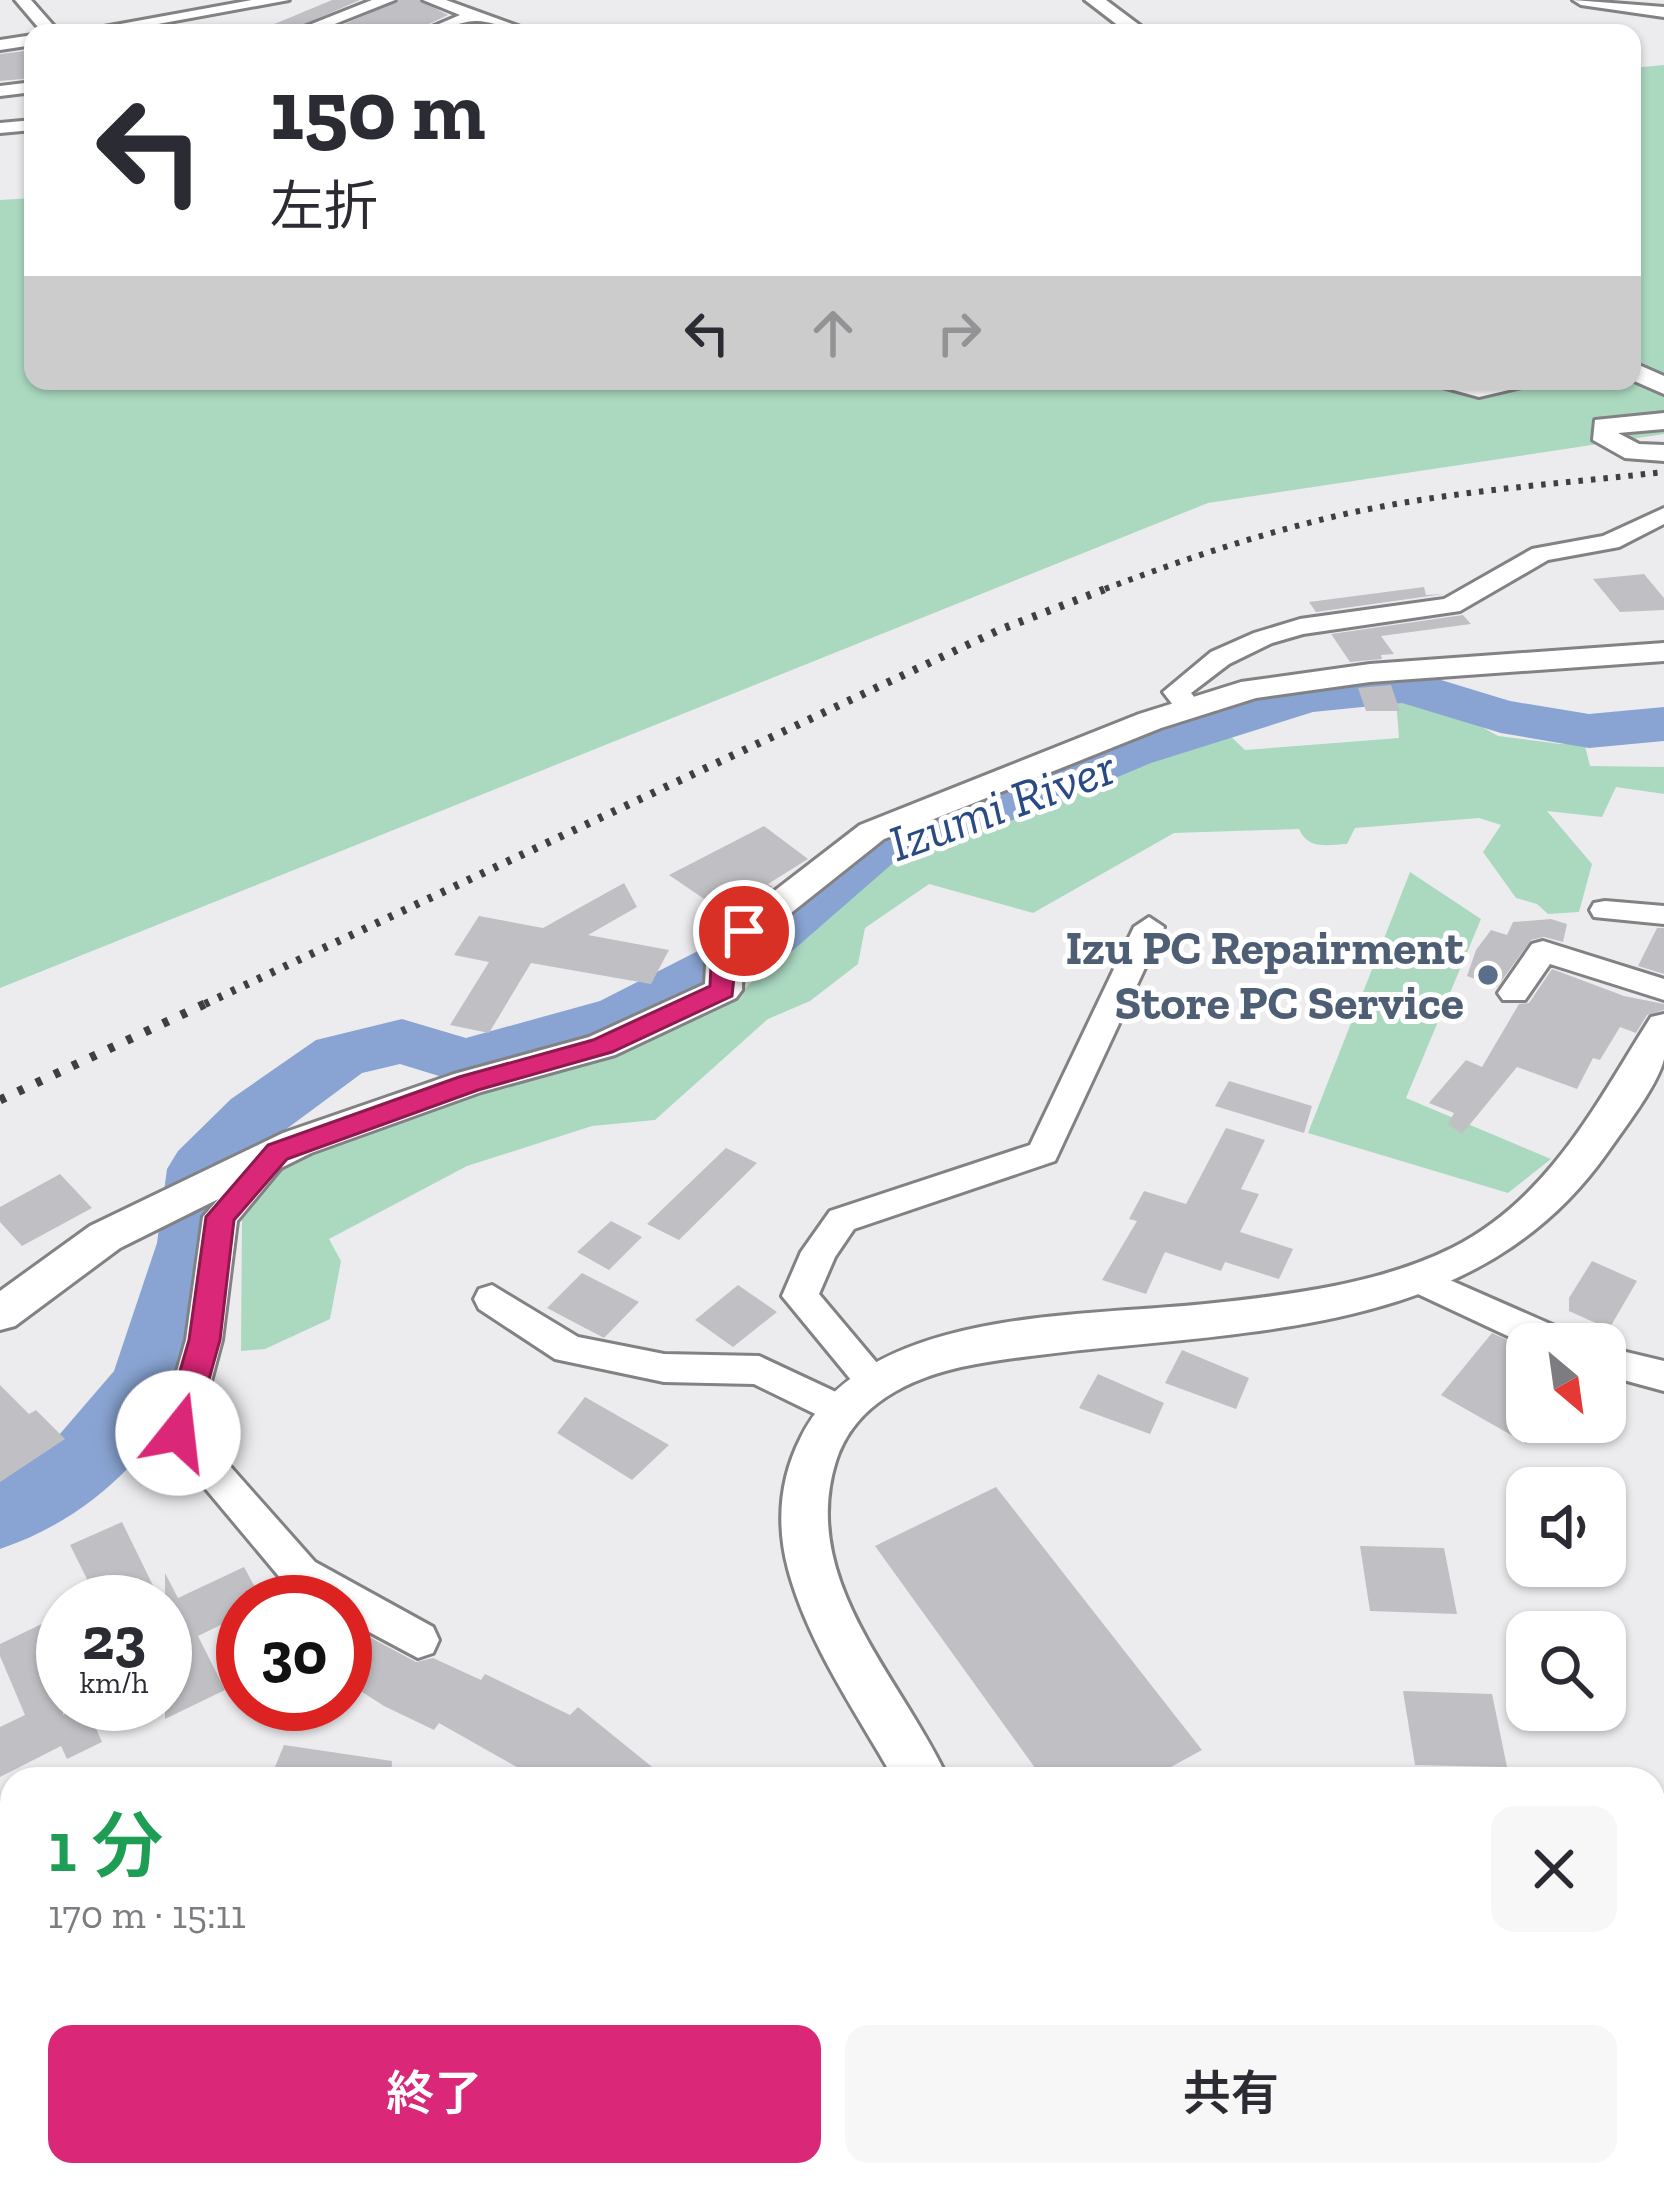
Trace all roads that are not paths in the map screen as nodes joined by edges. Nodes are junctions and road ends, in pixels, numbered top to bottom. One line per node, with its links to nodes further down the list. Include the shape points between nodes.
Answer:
1 (23, 0): 11 (street)
2 (281, 0): 12 (street)
3 (387, 0): 9 (street)
4 (430, 0): 10 (street)
5 (1094, 0): 16 (street)
6 (1581, 0): 8 (street)
7 (333, 6): 9 (street)
8 (1664, 12)
9 (356, 13): 13 (street)
10 (476, 15): 14 (street); 15 (street)
11 (44, 24)
12 (134, 24)
13 (324, 24)
14 (451, 24)
15 (503, 24)
16 (1127, 24)
17 (1664, 421): 18 (street, via 1604,426 1606,440)
18 (1664, 453)
19 (1664, 514): 21 (street, via 1610,542 1541,554 1451,606 1263,638 1176,692)
20 (1664, 652): 21 (street, via 1370,673 1252,689)
21 (1190, 708): 28 (street, via 872,832 724,946 723,990 602,1046 468,1083)
22 (1605, 910): 23 (street)
23 (1664, 915)
24 (1150, 927): 35 (street, via 1043,1153 842,1220 819,1252 800,1296)
25 (1664, 989): 26 (street, via 1543,951)
26 (1514, 993)
27 (1664, 1026): 29 (street, via 1592,1148 1554,1191 1510,1231)
28 (278, 1152): 31 (street, via 105,1238); 37 (street, via 220,1217 204,1340 178,1433 301,1574)
29 (1418, 1279): 32 (street); 35 (street, via 1341,1300 995,1343 923,1358)
30 (492, 1299): 36 (street, via 568,1349 664,1368 759,1370)
31 (0, 1314)
32 (1514, 1323)
33 (1626, 1366): 34 (street)
34 (1664, 1376)
35 (874, 1382): 36 (street)
36 (838, 1410): 38 (street, via 802,1502 806,1547 821,1598)
37 (418, 1640)
38 (915, 1767)

